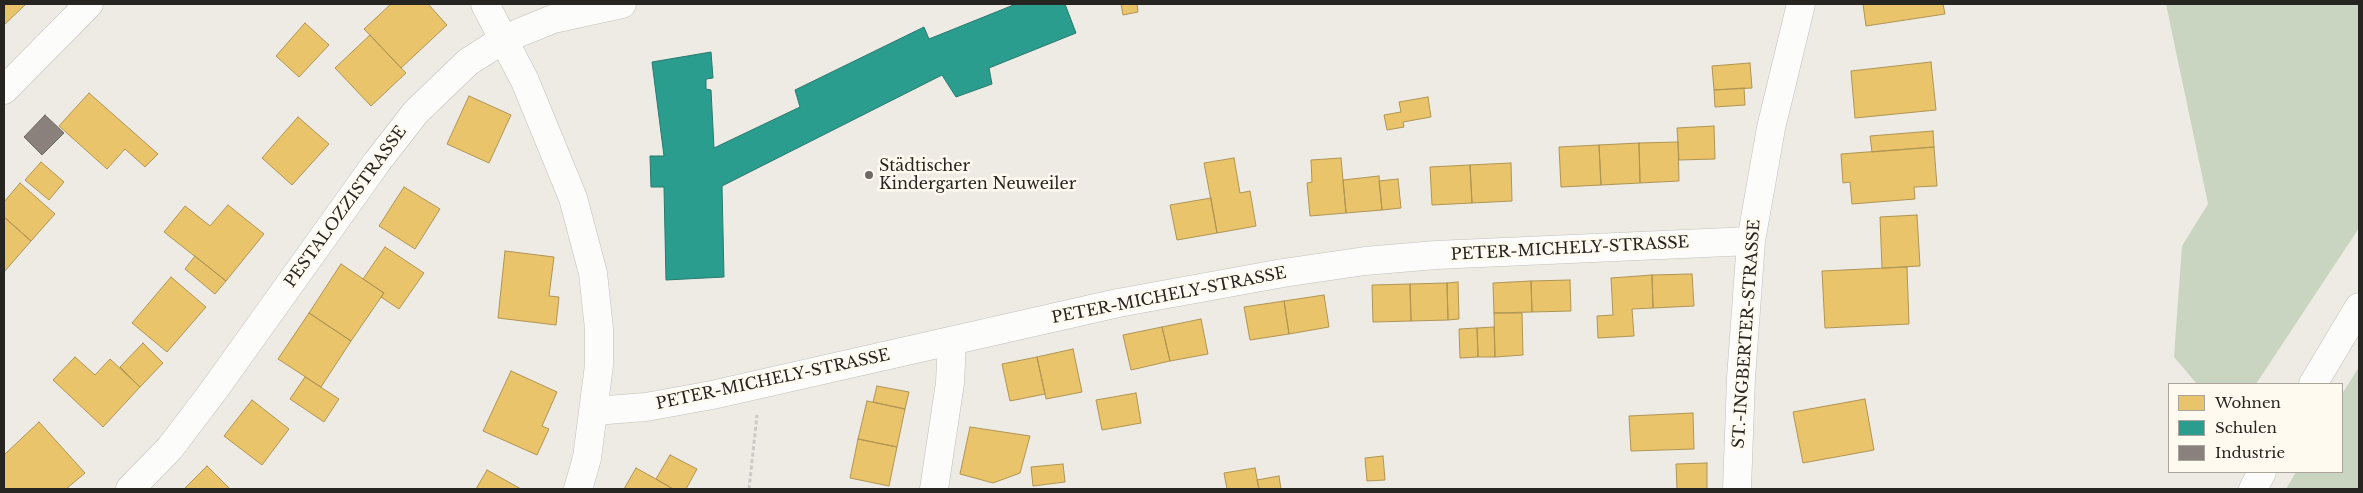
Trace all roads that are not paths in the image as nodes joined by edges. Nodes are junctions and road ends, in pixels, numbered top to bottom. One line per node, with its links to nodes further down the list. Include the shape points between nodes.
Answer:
1 (89, 4): 6 (street)
2 (485, 4): 5 (street)
3 (622, 4): 5 (street, PESTALOZZISTRASSE, via 553,19)
4 (1802, 4): 7 (street, ST.-INGBERTER-STRASSE, via 1771,128)
5 (504, 39): 11 (street, via 573,198 593,273 599,329); 13 (street, PESTALOZZISTRASSE, via 468,62 416,112 376,162 214,390 170,448)
6 (4, 90)
7 (1751, 242): 9 (street, PETER-MICHELY-STRASSE, via 1436,255 1365,261 1118,303); 16 (street, ST.-INGBERTER-STRASSE)
8 (2359, 307): 10 (street)
9 (952, 342): 11 (street, PETER-MICHELY-STRASSE, via 646,407); 15 (street, via 950,383)
10 (2314, 383)
11 (594, 411): 14 (street, via 587,458)
12 (2261, 473): 17 (street)
13 (130, 489)
14 (578, 489)
15 (934, 489)
16 (1737, 489)
17 (2253, 489)

